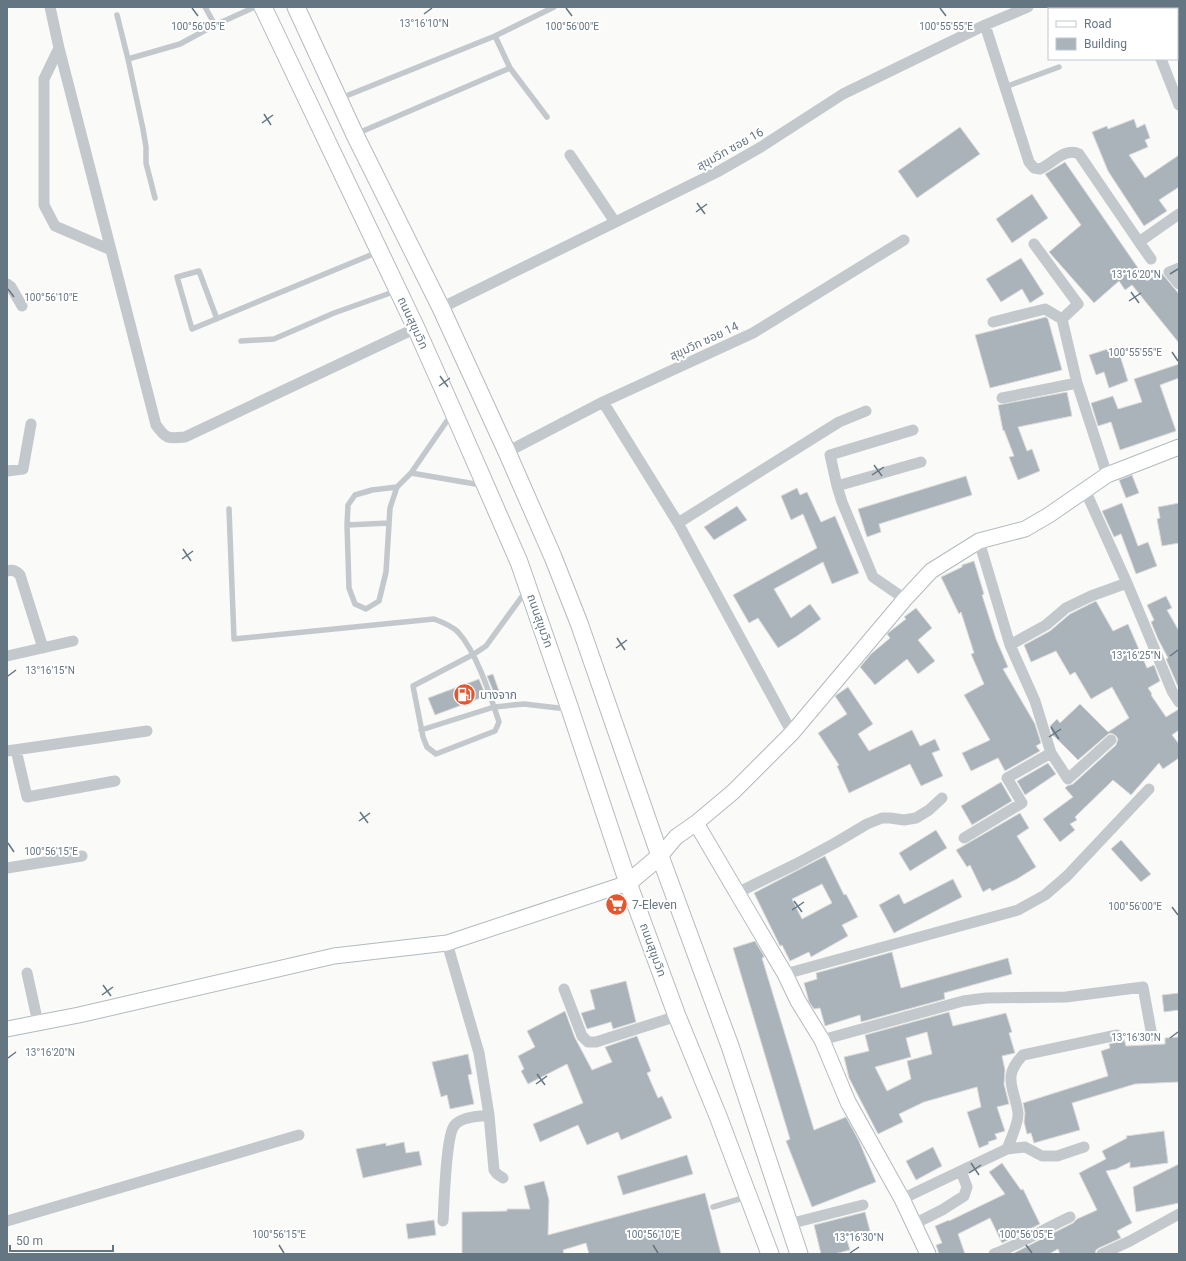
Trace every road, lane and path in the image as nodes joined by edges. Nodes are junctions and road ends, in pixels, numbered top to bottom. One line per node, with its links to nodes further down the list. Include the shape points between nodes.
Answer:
1 (50, 7): 12 (street)
2 (205, 7): 9 (lane)
3 (255, 7): 9 (lane)
4 (264, 7): 30 (main road, ถนนสุขุมวิท)
5 (296, 7): 18 (main road)
6 (554, 7): 11 (lane)
7 (1028, 7): 10 (street, สุขุมวิท ซอย 16)
8 (117, 15): 13 (lane)
9 (215, 25): 13 (lane, via 180,44)
10 (985, 25): 17 (street); 25 (street, สุขุมวิท ซอย 16, via 843,94 719,171)
11 (495, 36): 16 (lane); 18 (lane)
12 (59, 48): 29 (street); 29 (street, via 44,79 44,205 55,226)
13 (128, 59): 23 (lane, via 144,129 146,163)
14 (1160, 60): 19 (street)
15 (1059, 67): 17 (lane)
16 (510, 68): 20 (lane); 21 (lane)
17 (1005, 87): 27 (street, via 1029,162 1034,168 1040,169 1065,153 1074,151 1080,154)
18 (338, 100): 21 (main road)
19 (1179, 105)
20 (547, 117)
21 (355, 135): 37 (main road)
22 (570, 155): 25 (street)
23 (155, 198)
24 (1179, 214): 27 (street)
25 (615, 222): 37 (street, สุขุมวิท ซอย 16)
26 (904, 240): 45 (street, สุขุมวิท ซอย 14, via 753,333)
27 (1139, 242): 31 (street)
28 (1034, 244): 39 (street, via 1078,304)
29 (111, 250): 41 (street, via 156,425 171,439 185,436)
30 (380, 251): 35 (main road, ถนนสุขุมวิท); 38 (lane)
31 (1152, 259)
32 (1179, 268): 34 (street, via 1169,272)
33 (7, 284): 36 (street, via 11,286)
34 (1179, 284)
35 (398, 290): 41 (main road, ถนนสุขุมวิท); 42 (lane, via 334,313 274,339)
36 (22, 306)
37 (441, 308): 51 (main road)
38 (217, 319): 38 (lane, via 192,329 177,277 199,271)
39 (1062, 319): 40 (street, via 1045,309); 43 (street)
40 (993, 322)
41 (416, 328): 46 (main road, ถนนสุขุมวิท)
42 (241, 341)
43 (1077, 383): 44 (street); 55 (street)
44 (1002, 398)
45 (603, 402): 51 (street, สุขุมวิท ซอย 14); 62 (street)
46 (453, 411): 54 (lane); 56 (main road, ถนนสุขุมวิท)
47 (866, 411): 62 (street, via 839,422)
48 (31, 424): 53 (street, via 23,469)
49 (913, 430): 57 (street, via 830,455)
50 (1179, 447): 55 (street)
51 (507, 452): 90 (main road, via 579,623)
52 (921, 462): 57 (street)
53 (7, 471)
54 (411, 473): 56 (lane); 58 (lane)
55 (1107, 475): 59 (street)
56 (486, 485): 67 (main road, ถนนสุขุมวิท)
57 (837, 486): 68 (street, via 873,578)
58 (397, 487): 61 (lane, via 390,508); 63 (lane, via 355,495 348,505)
59 (1085, 490): 64 (street, via 1026,529); 66 (street)
60 (229, 509): 72 (lane, via 234,639 434,619 458,632)
61 (389, 523): 63 (lane); 63 (lane, via 386,572 379,601 366,609 355,604 349,588)
62 (678, 523): 80 (street)
63 (347, 525)
64 (979, 541): 68 (street, via 931,571); 70 (street)
65 (7, 571): 71 (street, via 16,571 20,575)
66 (1127, 583): 70 (street, via 1066,608 1046,625); 74 (street)
67 (528, 587): 72 (lane, via 486,646); 77 (main road, ถนนสุขุมวิท)
68 (905, 599): 80 (street)
69 (73, 641): 71 (street)
70 (1010, 645): 83 (street, via 1035,701)
71 (43, 648): 73 (street)
72 (474, 654): 76 (lane); 78 (lane, via 413,686)
73 (7, 656)
74 (1176, 689): 75 (street)
75 (1179, 702)
76 (494, 708): 77 (lane, via 524,704); 78 (lane); 78 (lane, via 499,722 495,731 436,754 427,747)
77 (570, 709): 92 (main road, ถนนสุขุมวิท)
78 (422, 730)
79 (147, 731): 82 (street)
80 (792, 733): 87 (street, via 733,792)
81 (1111, 740): 83 (street, via 1068,779)
82 (11, 750): 84 (street, via 27,797)
83 (1051, 753): 88 (street, via 1007,778 1022,802)
84 (115, 781)
85 (1149, 789): 96 (street, via 1067,876 1045,895 1018,910)
86 (942, 798): 93 (street, via 916,818 882,818 868,824)
87 (696, 823): 90 (street, via 676,837); 93 (street)
88 (964, 838)
89 (82, 856): 91 (street)
90 (660, 856): 92 (main road); 118 (main road, via 730,1046)
91 (7, 868)
92 (628, 883): 94 (street); 98 (main road, ถนนสุขุมวิท)
93 (737, 893): 96 (street)
94 (446, 943): 99 (street, via 334,956); 104 (street, via 479,1053)
95 (27, 973): 99 (street)
96 (785, 974): 103 (street)
97 (564, 989): 98 (street, via 582,1036 588,1042 596,1042)
98 (677, 1016): 110 (main road, ถนนสุขุมวิท)
99 (38, 1023): 100 (street)
100 (7, 1029)
101 (1117, 1035): 107 (street, via 1022,1055 1011,1071 1018,1115)
102 (1152, 1036): 103 (street, via 1143,987 1066,997 986,998 963,1001)
103 (822, 1040): 111 (street, via 848,1102)
104 (489, 1115): 109 (street, via 494,1170); 117 (street, via 462,1121 452,1131 447,1159)
105 (299, 1135): 116 (street)
106 (1084, 1147): 107 (street, via 1057,1156 1042,1156 1025,1147)
107 (1007, 1149): 108 (street)
108 (961, 1171): 111 (street); 119 (street, via 967,1187 964,1196)
109 (503, 1178)
110 (748, 1196): 113 (lane); 120 (main road, ถนนสุขุมวิท)
111 (902, 1199): 119 (street)
112 (863, 1205): 118 (street)
113 (713, 1207)
114 (1179, 1214): 124 (street)
115 (1070, 1217): 123 (street)
116 (7, 1221)
117 (443, 1221)
118 (789, 1224): 121 (main road)
119 (914, 1224): 122 (street)
120 (770, 1254)
121 (799, 1254)
122 (928, 1254)
123 (994, 1254)
124 (1102, 1254)

